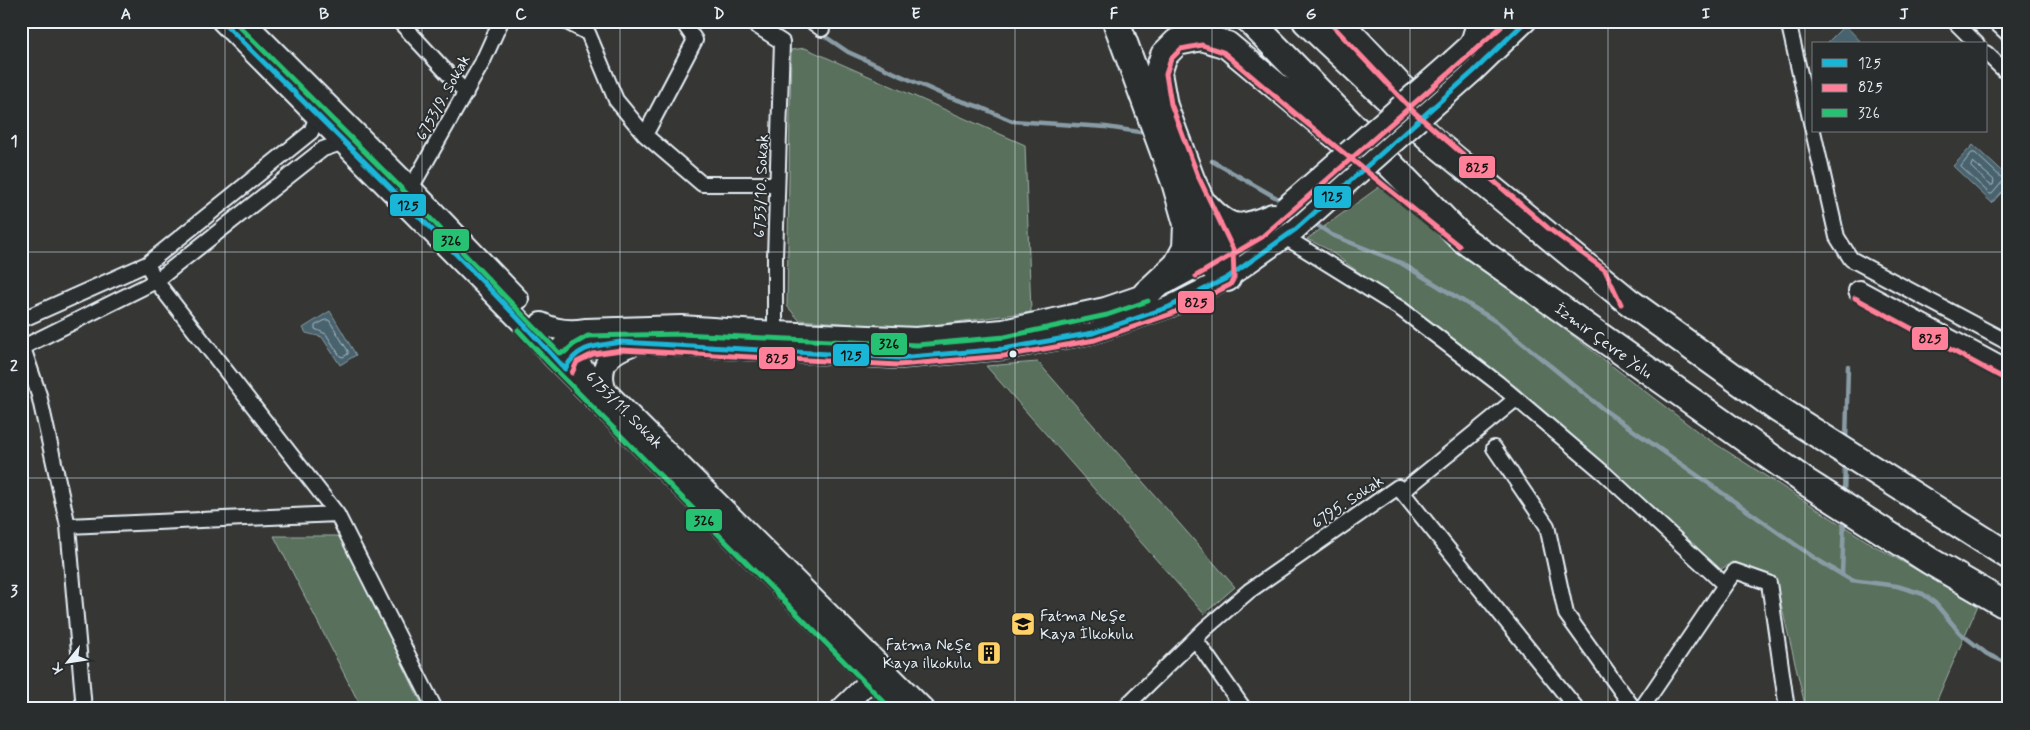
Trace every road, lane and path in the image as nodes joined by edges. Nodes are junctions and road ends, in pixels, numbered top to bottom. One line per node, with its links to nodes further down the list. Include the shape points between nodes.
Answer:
1 (222, 21): 23 (street, 6753/11. Sokak)
2 (244, 21): 29 (street, 6753/11. Sokak)
3 (399, 21): 22 (street)
4 (565, 21): 26 (street, via 588,33 616,100)
5 (682, 21): 26 (street, via 695,40)
6 (749, 21): 28 (street, 6753/10. Sokak, via 782,42)
7 (1116, 21): 32 (highway, via 1175,182)
8 (1250, 21): 33 (highway, İzmir Çevre Yolu)
9 (1306, 21): 40 (highway, via 1432,140)
10 (1338, 21): 40 (highway, via 1419,106 1553,222 1611,265)
11 (1496, 21): 17 (street)
12 (1526, 21): 31 (street, bridge, via 1473,72)
13 (1788, 21): 24 (street)
14 (1954, 21): 19 (street)
15 (1994, 21): 18 (street)
16 (498, 22): 22 (street, 6753/9. Sokak)
17 (1478, 32): 31 (street, bridge)
18 (2009, 35)
19 (1975, 42)
20 (1988, 55): 21 (street)
21 (2009, 75)
22 (466, 93): 29 (street, 6753/9. Sokak)
23 (317, 116): 27 (street, 6753/11. Sokak); 35 (street, via 311,132)
24 (1812, 129)
25 (1813, 132): 46 (street, via 1836,237 1851,259)
26 (645, 135): 28 (street, via 702,184)
27 (344, 142): 37 (street, via 323,149); 48 (street, 6753/11. Sokak, via 530,331)
28 (777, 184): 44 (street, 6753/10. Sokak)
29 (411, 188): 42 (street, 6753/11. Sokak)
30 (1202, 201): 31 (highway, via 1226,224 1242,228); 33 (highway, via 1164,106 1158,73 1164,55 1177,42 1202,38 1226,45); 34 (highway, via 1212,225)
31 (1285, 223): 34 (street, via 1257,230); 36 (street); 51 (street)
32 (1187, 224): 34 (highway); 39 (highway, via 1186,248 1177,265)
33 (1464, 240): 58 (highway, İzmir Çevre Yolu, via 1806,482)
34 (1216, 257): 36 (highway); 39 (street)
35 (147, 264): 37 (street); 41 (street)
36 (1227, 278): 45 (street, via 1169,307 1092,333 1003,349 898,358)
37 (156, 282): 47 (street); 54 (street)
38 (1858, 291): 49 (street)
39 (1146, 294): 44 (street, via 1105,308 1003,330 916,338)
40 (1628, 301): 56 (highway, via 1778,409)
41 (21, 320)
42 (541, 323): 43 (street, via 565,330); 48 (street, 6753/11. Sokak)
43 (586, 329): 44 (street, via 681,326); 48 (street, via 570,338)
44 (776, 332)
45 (636, 343): 48 (street, via 591,346); 50 (street, via 619,350 604,366)
46 (2009, 343)
47 (22, 344): 55 (street, via 39,394)
48 (563, 357): 50 (street, 6753/11. Sokak); 60 (street, 6753/11. Sokak)
49 (2009, 372)
50 (605, 389): 65 (street, 6753/11. Sokak)
51 (1516, 399): 53 (street); 57 (street, via 1605,474)
52 (1494, 448): 69 (street, via 1546,526 1566,614)
53 (1402, 492): 59 (street, 6795. Sokak, via 1398,487 1249,591); 68 (street, 6795. Sokak)
54 (337, 514): 55 (street); 62 (street)
55 (68, 526): 61 (street)
56 (2009, 556)
57 (1725, 585): 70 (street); 71 (street, via 1735,571 1769,583)
58 (2005, 605)
59 (1195, 639): 66 (street, 6795. Sokak); 67 (street)
60 (872, 678): 63 (street); 64 (street, 6753/11. Sokak)
61 (84, 709)
62 (435, 709)
63 (841, 709)
64 (902, 709)
65 (924, 709)
66 (1123, 709)
67 (1244, 709)
68 (1577, 709)
69 (1634, 709)
70 (1641, 709)
71 (1787, 709)

